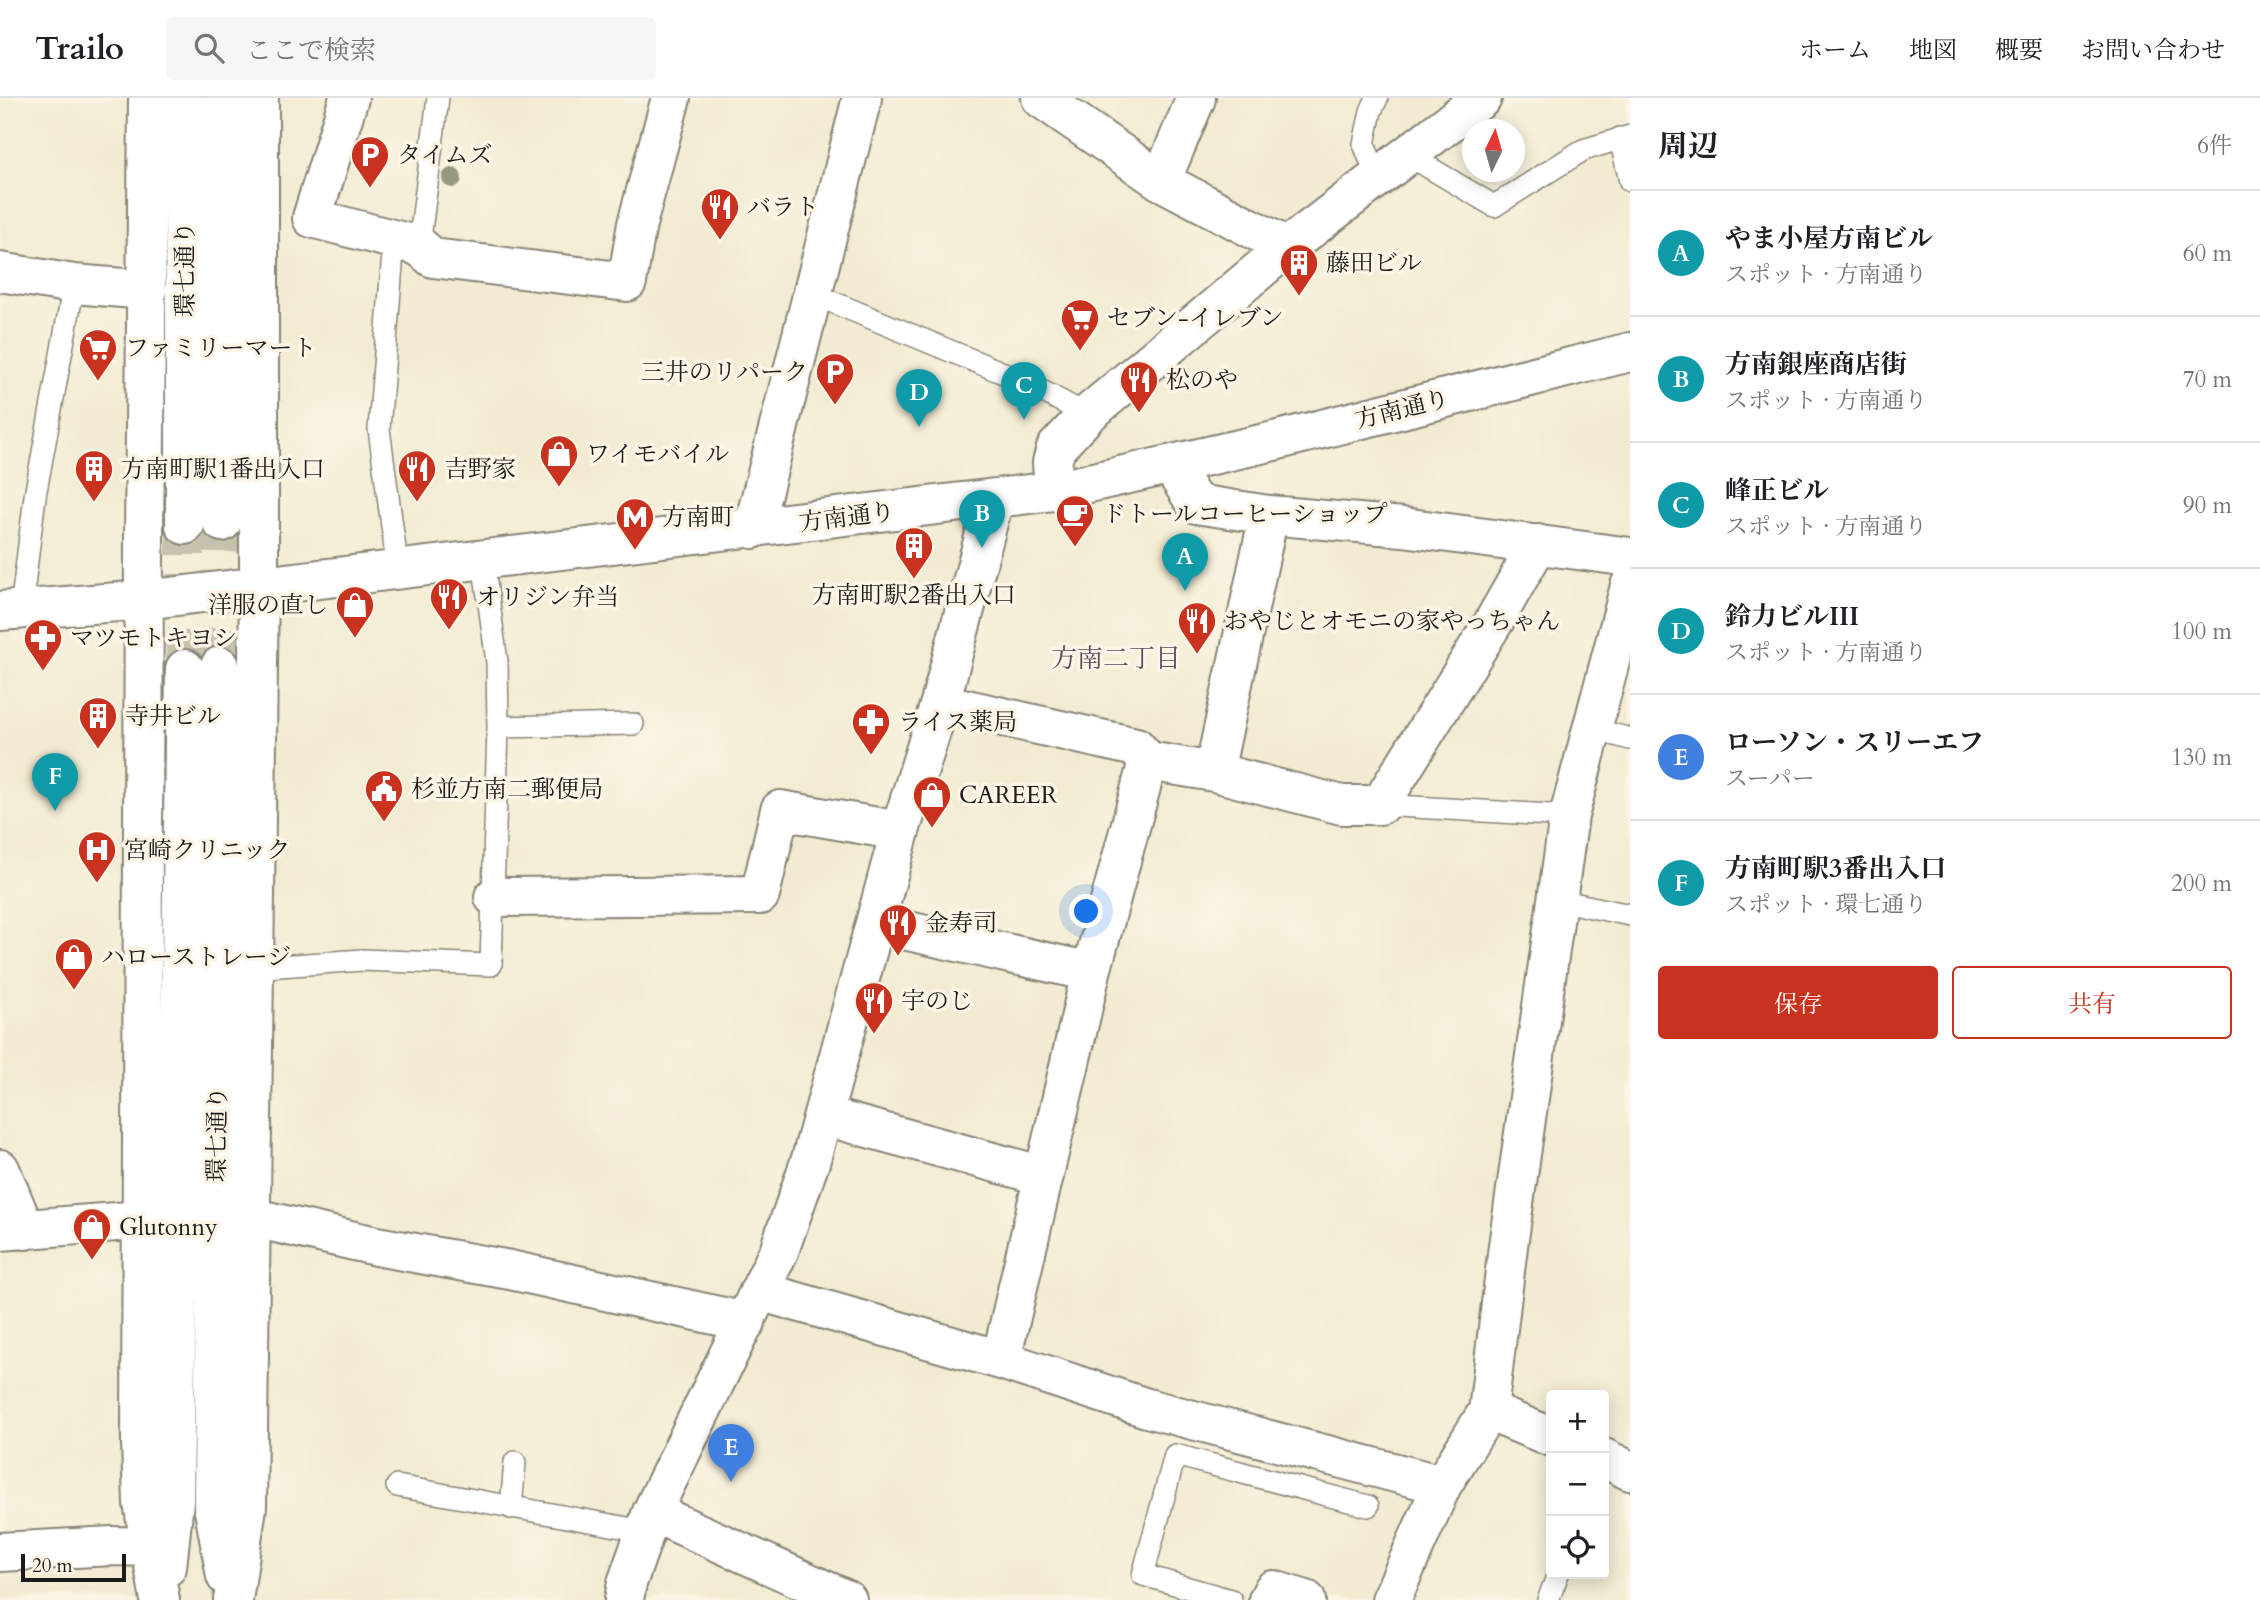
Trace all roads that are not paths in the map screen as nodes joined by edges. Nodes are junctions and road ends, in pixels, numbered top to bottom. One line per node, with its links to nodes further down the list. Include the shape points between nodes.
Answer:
1 (148, 98): 22 (street)
2 (185, 98): 3 (street, 環七通り, via 204,523)
3 (223, 98)
4 (259, 98): 35 (street)
5 (349, 98): 18 (street, via 312,218)
6 (438, 98): 18 (lane)
7 (671, 98): 18 (street, via 636,224 627,282 433,258)
8 (862, 98): 23 (street)
9 (1041, 98): 16 (street)
10 (1196, 98): 16 (street)
11 (1377, 98): 15 (lane, via 1364,144)
12 (1482, 98): 14 (street)
13 (1625, 137): 14 (lane, via 1583,150 1494,206); 17 (lane)
14 (1408, 155): 15 (street)
15 (1377, 177): 19 (street)
16 (1161, 181): 19 (street)
17 (1630, 181)
18 (406, 243): 34 (lane, via 379,429)
19 (1287, 247): 25 (street)
20 (0, 272): 21 (street)
21 (74, 284): 22 (street); 38 (lane)
22 (147, 290): 37 (street)
23 (813, 294): 25 (lane, via 1024,382); 30 (street)
24 (1630, 352): 26 (street, 方南通り)
25 (1087, 415): 27 (street, via 1056,448)
26 (1171, 465): 27 (street, 方南通り); 29 (street, via 1196,504)
27 (1054, 491): 28 (street, 方南通り)
28 (994, 500): 30 (street, 方南通り); 39 (street)
29 (1269, 515): 31 (street); 45 (street)
30 (753, 529): 33 (street, 方南通り)
31 (1538, 544): 32 (street); 46 (street)
32 (1630, 557)
33 (483, 560): 34 (street, 方南通り); 41 (lane, via 497,662)
34 (398, 571): 35 (street, 方南通り)
35 (259, 586): 37 (street, 方南通り); 53 (street)
36 (1630, 586): 42 (street)
37 (144, 600): 38 (street, 方南通り); 59 (street)
38 (10, 611)
39 (940, 703): 44 (street, via 1136,747); 48 (street)
40 (633, 724): 41 (lane)
41 (498, 727): 49 (lane)
42 (1593, 729): 43 (lane); 47 (street)
43 (1630, 739)
44 (1148, 761): 45 (street); 54 (street)
45 (1214, 772): 46 (street, via 1342,805)
46 (1380, 805): 47 (lane)
47 (1569, 816): 50 (street)
48 (900, 831): 49 (street, via 780,810 760,895); 52 (street)
49 (494, 897): 53 (lane, via 491,965 362,960)
50 (1558, 900): 51 (lane); 63 (street)
51 (1630, 915)
52 (877, 923): 54 (street); 55 (street)
53 (252, 968): 58 (street)
54 (1091, 972): 57 (street)
55 (824, 1116): 57 (street); 61 (street, via 779,1251)
56 (0, 1169): 60 (street)
57 (1044, 1176): 62 (street)
58 (250, 1217): 61 (street, via 510,1270); 77 (street, via 247,1507)
59 (142, 1220): 60 (street); 73 (street, via 141,1442)
60 (12, 1230)
61 (752, 1306): 62 (street); 72 (street)
62 (1001, 1360): 69 (street, via 1147,1408)
63 (1488, 1411): 64 (street); 69 (street)
64 (1546, 1435)
65 (1609, 1460): 67 (street)
66 (515, 1462): 71 (lane)
67 (1630, 1471)
68 (397, 1486): 71 (lane)
69 (1442, 1486): 83 (street)
70 (1368, 1506): 80 (lane, via 1175,1455 1143,1575)
71 (511, 1508): 72 (lane)
72 (648, 1522): 78 (street); 79 (street)
73 (151, 1547): 74 (street); 76 (street)
74 (0, 1552)
75 (1556, 1579): 84 (lane)
76 (162, 1600): 77 (street, 環七通り, via 174,1501 203,667 213,1505)
77 (232, 1600)
78 (624, 1600)
79 (847, 1600)
80 (1231, 1600)
81 (1268, 1600): 82 (street, via 1273,1590)
82 (1306, 1600)
83 (1391, 1600)
84 (1548, 1600)

